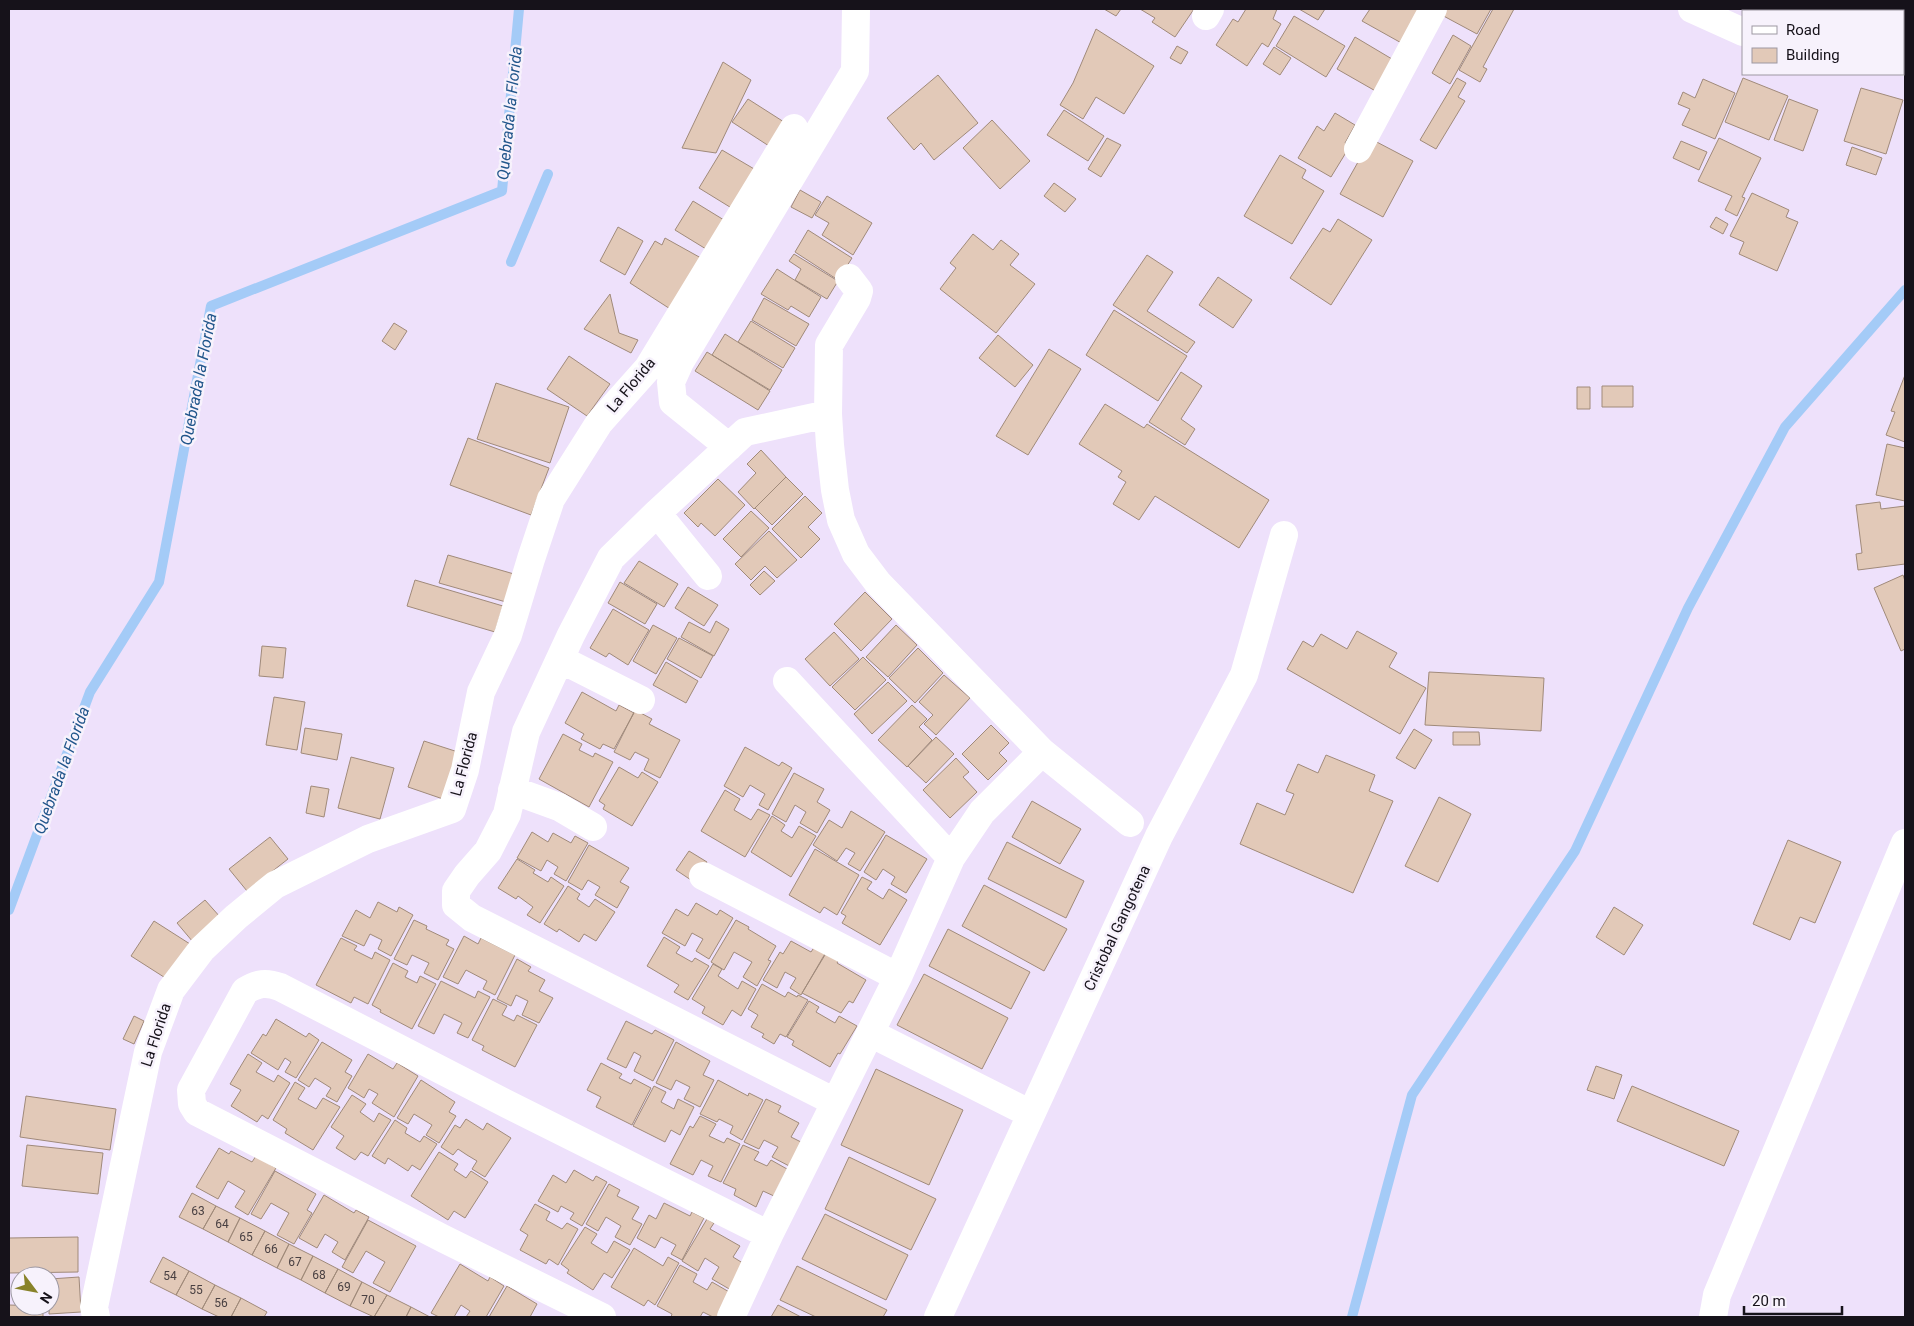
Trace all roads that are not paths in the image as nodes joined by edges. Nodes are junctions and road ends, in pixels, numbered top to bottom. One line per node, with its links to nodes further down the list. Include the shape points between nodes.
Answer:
1 (856, 9): 9 (street, via 855,71 671,382 673,402)
2 (1433, 9): 6 (street)
3 (1692, 9): 4 (street)
4 (1742, 32)
5 (794, 128): 28 (street, La Florida, via 648,368 599,423 551,499 508,635 481,692 465,770 452,809 368,839 274,886 202,949 170,990 146,1061 94,1308)
6 (1358, 149)
7 (849, 278): 8 (street, via 859,291 829,345)
8 (828, 414): 9 (street, via 745,432); 16 (street, via 841,520 856,554 878,583)
9 (729, 447): 10 (street)
10 (657, 512): 12 (street); 13 (street, via 611,558)
11 (1284, 535): 26 (street, Cristobal Gangotena, via 1244,676 1159,836)
12 (708, 576)
13 (560, 659): 15 (street); 17 (street, via 526,732)
14 (787, 681): 21 (street)
15 (641, 700)
16 (1042, 752): 18 (street); 21 (street, via 982,812)
17 (512, 790): 19 (street, via 559,807); 25 (street, via 507,814 488,851 456,891 456,905 472,918)
18 (1130, 823)
19 (593, 827)
20 (1905, 843): 32 (street, via 1717,1295)
21 (951, 858): 23 (street)
22 (703, 876): 23 (street)
23 (898, 977): 24 (street)
24 (870, 1033): 25 (street); 26 (street)
25 (835, 1102): 27 (street)
26 (1031, 1114): 31 (street, Cristobal Gangotena)
27 (769, 1235): 29 (street, via 280,987 266,982 245,992 191,1090 192,1104 197,1112); 30 (street)
28 (96, 1317)
29 (602, 1317)
30 (731, 1317)
31 (938, 1317)
32 (1713, 1317)

